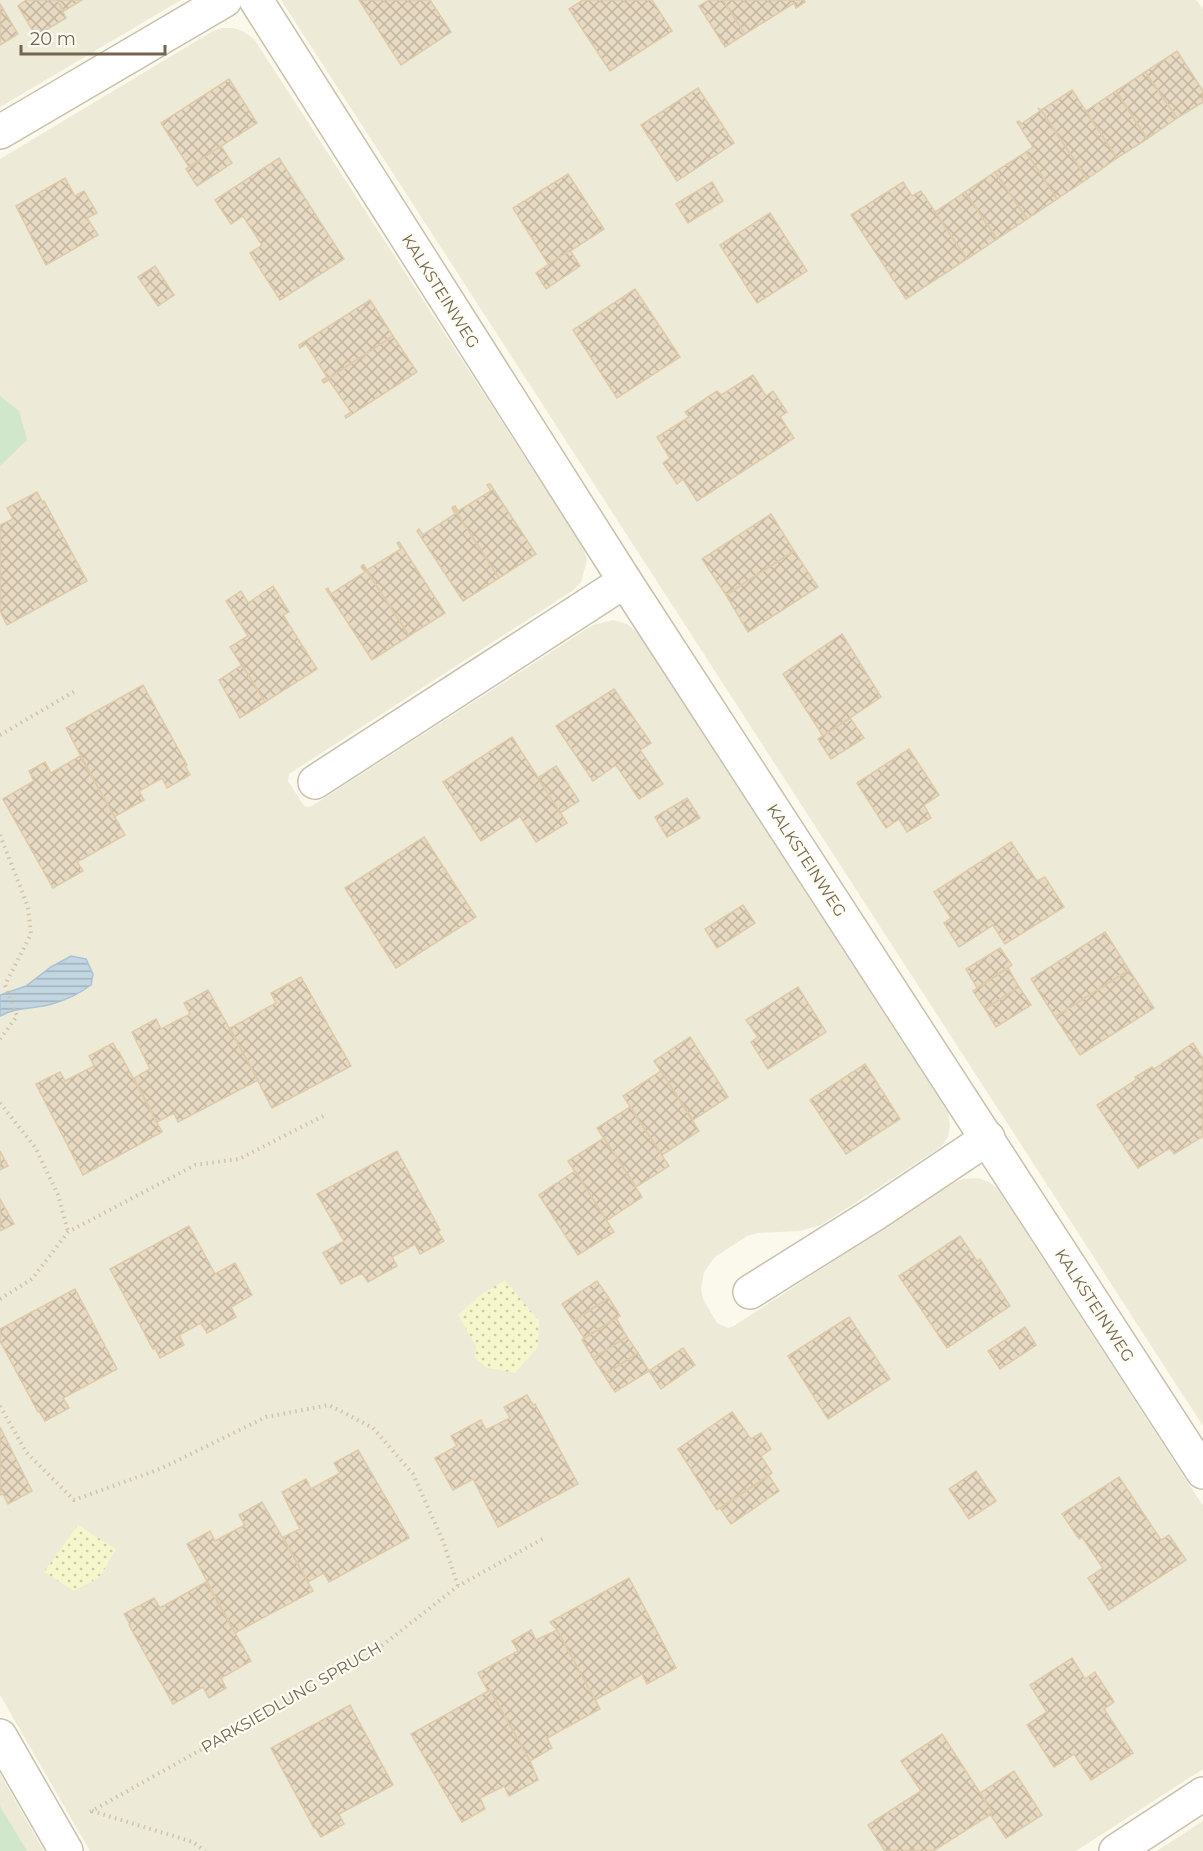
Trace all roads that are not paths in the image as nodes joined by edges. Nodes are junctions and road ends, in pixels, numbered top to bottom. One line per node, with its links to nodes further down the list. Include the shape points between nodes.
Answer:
1 (225, 0): 3 (street)
2 (256, 0): 4 (street, KALKSTEINWEG)
3 (0, 132)
4 (626, 581): 5 (street); 6 (street, KALKSTEINWEG)
5 (315, 782)
6 (988, 1138): 7 (street); 8 (street, KALKSTEINWEG)
7 (750, 1292)
8 (1203, 1472)
9 (0, 1736): 11 (street)
10 (1203, 1794): 12 (street)
11 (66, 1851)
12 (1116, 1851)

